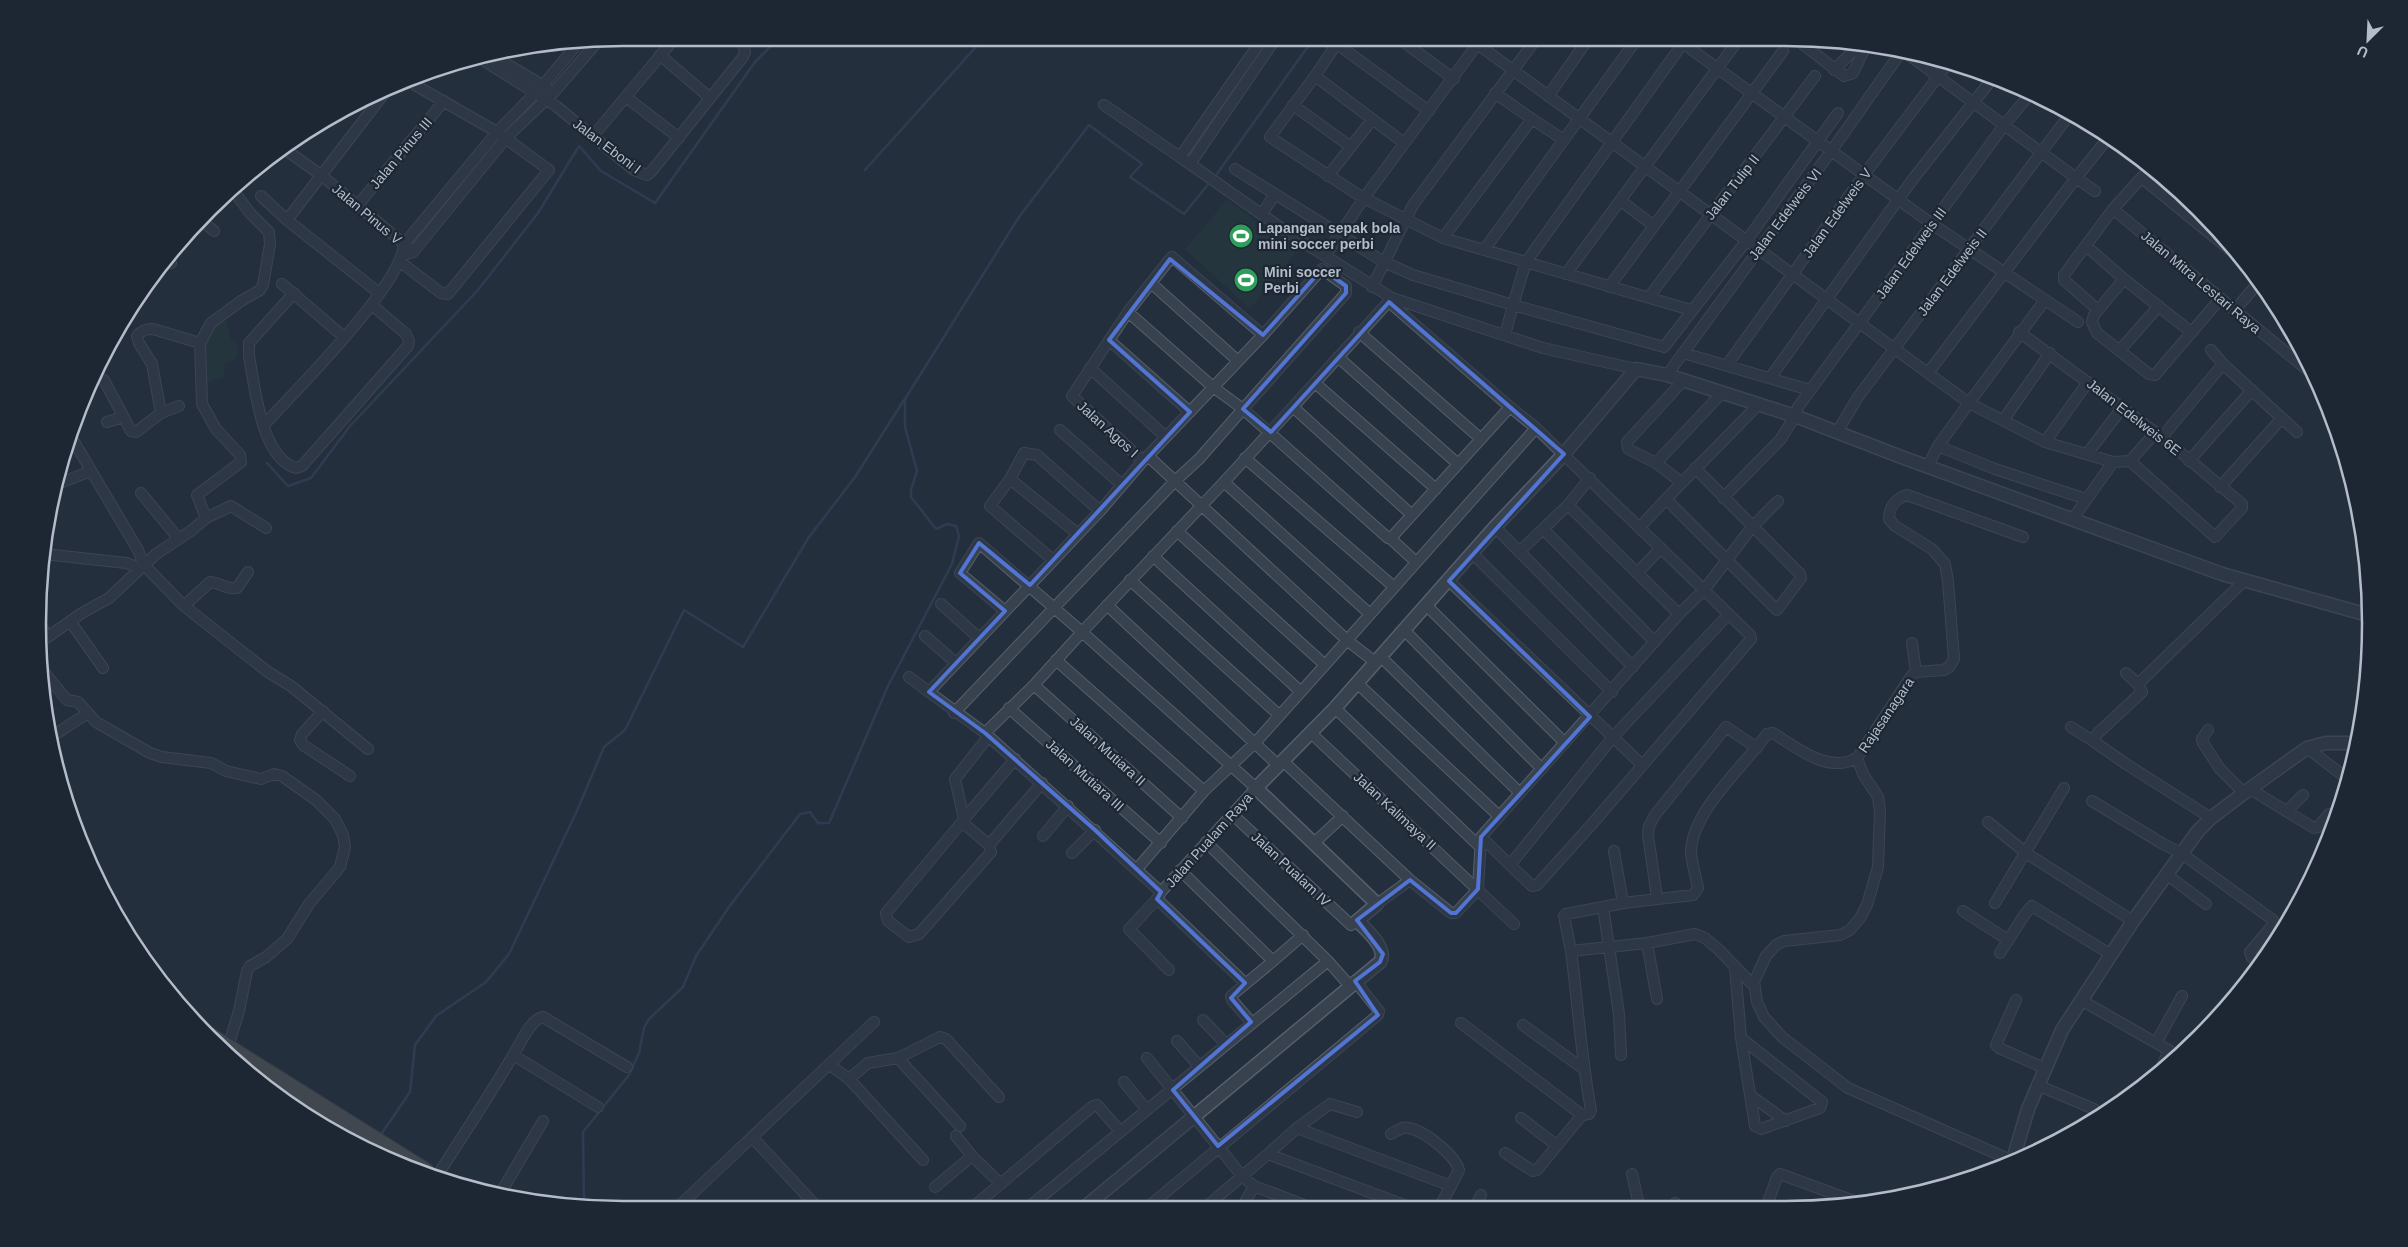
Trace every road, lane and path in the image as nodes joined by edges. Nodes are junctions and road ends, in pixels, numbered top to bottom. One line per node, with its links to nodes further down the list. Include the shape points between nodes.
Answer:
1 (668, 46): 22 (street)
2 (744, 46): 44 (street, Jalan Eboni I, via 743,57)
3 (1257, 46): 70 (street)
4 (1271, 46): 71 (street)
5 (1336, 46): 32 (street)
6 (1342, 46): 51 (street)
7 (1409, 46): 35 (street)
8 (1473, 46): 35 (street)
9 (1484, 46): 30 (street)
10 (1531, 46): 30 (street)
11 (1583, 46): 41 (street)
12 (1631, 46): 54 (street)
13 (1678, 46): 63 (street)
14 (1689, 46): 28 (street)
15 (1734, 46): 28 (street)
16 (593, 47): 42 (street)
17 (1805, 47): 31 (street)
18 (574, 48): 38 (street)
19 (1853, 50): 31 (street)
20 (1783, 51): 40 (street)
21 (1863, 52): 31 (street, via 1853,73 1844,76)
22 (660, 55): 43 (street); 44 (street)
23 (1897, 57): 66 (street, Jalan Edelweis VI)
24 (499, 60): 26 (street)
25 (492, 62): 26 (street)
26 (497, 63): 38 (street)
27 (1920, 63): 34 (street)
28 (1718, 69): 40 (street); 72 (street)
29 (1945, 69): 34 (street, Jalan Edelweis V)
30 (1514, 70): 39 (street); 41 (street)
31 (1834, 70)
32 (1315, 76): 50 (street); 56 (street)
33 (1815, 76): 53 (street, Jalan Tulip II)
34 (1940, 76): 48 (street); 76 (street, Jalan Edelweis V)
35 (1454, 79): 51 (street)
36 (1988, 84): 48 (street)
37 (416, 85): 47 (street)
38 (539, 88): 42 (street); 59 (street)
39 (1495, 93): 55 (street); 94 (street)
40 (1752, 93): 53 (street); 80 (street)
41 (1548, 96): 54 (street)
42 (549, 97): 59 (street); 60 (street, Jalan Eboni I)
43 (626, 97): 60 (street); 61 (street)
44 (710, 98): 61 (street, Jalan Eboni I)
45 (2026, 99): 58 (street, Jalan Edelweis III)
46 (378, 101): 75 (street)
47 (444, 101): 59 (street); 89 (street, Jalan Pinus III)
48 (1974, 101): 58 (street); 87 (street)
49 (1104, 105): 70 (street)
50 (1293, 105): 67 (street); 77 (street, via 1266,134)
51 (1429, 110): 64 (street)
52 (1838, 113): 66 (street)
53 (1786, 116): 66 (street); 92 (street, Jalan Tulip II)
54 (1581, 118): 62 (street); 63 (street)
55 (1532, 119): 62 (street); 100 (street)
56 (1372, 120): 64 (street); 67 (street)
57 (2065, 120): 68 (street, Jalan Edelweis II)
58 (2005, 124): 68 (street); 95 (street, Jalan Edelweis III)
59 (502, 135): 101 (street); 106 (street); 106 (street, via 549,170 448,294 441,293)
60 (593, 136): 61 (street, Jalan Eboni I, via 634,170 647,175)
61 (679, 138)
62 (1564, 140): 105 (street)
63 (1611, 142): 72 (street); 109 (street)
64 (1404, 143): 86 (street)
65 (2104, 143): 78 (street)
66 (1826, 145): 76 (street); 102 (street); 102 (street, Jalan Edelweis VI)
67 (1351, 147): 77 (street)
68 (2041, 152): 78 (street); 104 (street, Jalan Edelweis II)
69 (290, 153): 75 (street, Jalan Pinus V)
70 (1180, 157): 71 (street)
71 (1190, 164): 91 (street)
72 (1646, 166): 80 (street); 88 (street)
73 (1235, 169): 82 (street)
74 (2145, 174): 79 (street)
75 (321, 175): 89 (street, Jalan Pinus V); 93 (street)
76 (1864, 175): 87 (street); 110 (street, Jalan Edelweis V)
77 (1328, 176): 86 (street)
78 (2076, 178): 81 (street); 112 (street)
79 (2142, 178): 85 (street); 90 (street)
80 (1680, 191): 92 (street); 97 (street)
81 (2095, 191)
82 (1275, 194): 91 (street); 99 (street)
83 (237, 195): 142 (street, via 269,232 267,270 260,290 211,323)
84 (261, 196): 93 (street)
85 (2172, 197)
86 (1364, 198): 94 (street); 99 (street)
87 (1899, 199): 95 (street); 122 (street)
88 (1621, 201): 97 (street); 111 (street)
89 (357, 206): 101 (street, Jalan Pinus V)
90 (2113, 210): 103 (street); 123 (street, Jalan Mitra Lestari Raya)
91 (1262, 214): 107 (street)
92 (1711, 214): 102 (street); 121 (street, Jalan Tulip II)
93 (287, 220): 120 (street)
94 (1405, 220): 100 (street); 108 (street)
95 (1932, 224): 104 (street); 133 (street, Jalan Edelweis III)
96 (206, 225): 98 (street)
97 (1654, 226): 117 (street)
98 (214, 231)
99 (1339, 236): 107 (street); 108 (street)
100 (1443, 238): 105 (street)
101 (404, 244): 106 (street)
102 (1753, 244): 110 (street); 129 (street); 147 (street, Jalan Edelweis VI)
103 (2086, 246): 113 (street); 130 (street, via 2063,278)
104 (1969, 249): 112 (street); 143 (street, Jalan Edelweis II)
105 (1484, 250): 109 (street)
106 (405, 256): 120 (street)
107 (1325, 256): 116 (street)
108 (1384, 262): 116 (street); 128 (street)
109 (1526, 262): 111 (street); 128 (street)
110 (1793, 273): 122 (street); 152 (street, Jalan Edelweis V)
111 (1566, 274): 117 (street)
112 (2005, 274): 125 (street); 156 (street)
113 (2124, 279): 127 (street); 130 (street)
114 (1151, 283): 132 (street); 139 (street, via 1172,257); 149 (street)
115 (282, 284): 119 (street)
116 (1372, 286): 124 (street)
117 (1609, 286): 121 (street)
118 (2254, 288): 131 (street)
119 (294, 293): 140 (street); 180 (street, via 250,343 248,356)
120 (379, 293): 126 (street)
121 (1649, 297): 129 (street)
122 (1827, 298): 133 (street); 157 (street)
123 (2220, 299): 131 (street, Jalan Mitra Lestari Raya); 138 (street)
124 (1390, 300): 135 (street); 136 (street); 170 (street)
125 (2044, 300): 134 (street); 137 (street)
126 (372, 305): 140 (street); 180 (street, via 406,334 408,346 302,466 296,468 283,461 273,448)
127 (2159, 306): 138 (street); 144 (street)
128 (1512, 308): 129 (street, via 1664,347); 136 (street)
129 (1691, 310)
130 (2098, 310): 144 (street, via 2092,322 2093,328)
131 (2234, 311): 151 (street, Jalan Mitra Lestari Raya)
132 (1128, 312): 141 (street); 162 (street)
133 (1860, 322): 143 (street); 164 (street, Jalan Edelweis III)
134 (2078, 322)
135 (1359, 332): 148 (street); 188 (street)
136 (1506, 332): 154 (street, via 1542,348)
137 (2019, 332): 146 (street, Jalan Edelweis 6E); 166 (street)
138 (2191, 332): 144 (street, via 2155,375 2149,374)
139 (1263, 335): 149 (street); 172 (street, via 1322,269 1347,288 1346,293)
140 (344, 337): 180 (street)
141 (1109, 340): 153 (street); 174 (street)
142 (200, 343): 175 (street, via 153,329 146,329 137,336 138,343 151,361); 222 (street, via 202,404 216,429 241,458 238,467 197,495)
143 (1895, 349): 156 (street); 181 (street, Jalan Edelweis II)
144 (2120, 350)
145 (2211, 350): 150 (street)
146 (2050, 353): 160 (street, Jalan Edelweis 6E); 178 (street)
147 (1681, 355): 152 (street); 155 (street, Jalan Edelweis VI)
148 (1338, 357): 161 (street); 200 (street)
149 (1237, 360): 162 (street)
150 (2223, 364): 163 (street); 186 (street)
151 (2300, 364)
152 (1728, 365): 157 (street)
153 (1090, 368): 187 (street); 195 (street, Jalan Agos I, via 1072,396)
154 (1636, 369): 155 (street); 192 (street)
155 (1668, 373): 159 (street)
156 (1928, 374): 166 (street)
157 (1770, 378): 164 (street)
158 (101, 379): 176 (street)
159 (1682, 382): 165 (street); 199 (street, via 1627,442 1628,449)
160 (2088, 382): 171 (street, Jalan Edelweis 6E); 189 (street)
161 (1316, 383): 169 (street); 212 (street)
162 (1213, 387): 172 (street); 174 (street)
163 (2252, 390): 177 (street); 197 (street)
164 (1808, 393): 173 (street, Jalan Edelweis III)
165 (1721, 394): 167 (street); 199 (street)
166 (1970, 403): 178 (street); 191 (street)
167 (1759, 404): 173 (street); 202 (street)
168 (178, 406): 175 (street)
169 (1293, 407): 184 (street); 221 (street)
170 (1510, 407): 182 (street); 188 (street)
171 (2122, 408): 186 (street, Jalan Edelweis 6E); 193 (street)
172 (1243, 409): 184 (street); 207 (street)
173 (1796, 411): 181 (street); 214 (street, Jalan Edelweis III, via 1780,440)
174 (1190, 412): 187 (street)
175 (161, 413): 176 (street, via 136,432 131,431)
176 (123, 416): 179 (street)
177 (2282, 418): 185 (street); 211 (street)
178 (2004, 419): 189 (street)
179 (107, 422)
180 (264, 425)
181 (1840, 426): 201 (street, via 1890,452)
182 (1536, 428): 192 (street); 241 (street)
183 (1060, 430): 210 (street)
184 (1271, 432): 194 (street); 233 (street)
185 (2297, 432)
186 (2158, 435): 196 (street); 197 (street, Jalan Edelweis 6E)
187 (1166, 437): 195 (street)
188 (1481, 439): 200 (street)
189 (2045, 442): 193 (street)
190 (75, 444): 203 (street)
191 (1938, 446): 201 (street); 216 (street)
192 (1564, 454): 204 (street); 224 (street)
193 (2087, 454): 198 (street)
194 (1245, 458): 208 (street); 249 (street)
195 (1146, 459): 207 (street, Jalan Agos I); 210 (street)
196 (2130, 461): 198 (street); 211 (street, Jalan Edelweis 6E, via 2215,537 2242,508 2242,504)
197 (2188, 461): 211 (street, Jalan Edelweis 6E)
198 (2113, 462): 216 (street)
199 (1656, 463): 209 (street)
200 (1458, 464): 212 (street)
201 (1928, 466): 223 (street)
202 (1695, 468): 209 (street); 214 (street)
203 (91, 471): 206 (street); 242 (street, via 138,550)
204 (1590, 478): 218 (street); 225 (street)
205 (1010, 479): 220 (street, via 1024,453 1034,453); 230 (street); 239 (street, via 990,506)
206 (64, 481)
207 (1175, 481): 219 (street, Jalan Agos I); 255 (street)
208 (1224, 482): 219 (street); 257 (street)
209 (1681, 482): 215 (street)
210 (1122, 485): 220 (street)
211 (2220, 488)
212 (1436, 489): 221 (street)
213 (141, 493): 232 (street)
214 (1723, 498): 226 (street)
215 (1666, 499): 225 (street); 240 (street)
216 (2086, 499): 223 (street)
217 (1778, 501): 226 (street)
218 (1568, 505): 228 (street); 244 (street)
219 (1200, 506): 229 (street); 267 (street, Jalan Agos I)
220 (1100, 511): 230 (street)
221 (1412, 515): 233 (street)
222 (206, 518): 227 (street, via 231,506); 232 (street)
223 (2072, 520): 247 (street)
224 (1495, 527): 235 (street); 236 (street)
225 (1640, 527): 234 (street)
226 (1752, 527): 240 (street); 240 (street, via 1800,574 1801,578 1777,610)
227 (266, 528)
228 (1543, 529): 235 (street); 268 (street)
229 (1176, 531): 238 (street); 273 (street)
230 (1078, 534): 239 (street)
231 (2023, 537): 276 (street, Rajasanagara, via 1908,495 1899,497 1892,506 1889,519 1932,548 1945,564 1948,581 1954,659 1944,670)
232 (178, 538): 242 (street)
233 (1390, 538): 241 (street)
234 (1660, 548): 244 (street); 250 (street)
235 (1519, 552): 274 (street)
236 (1472, 553): 246 (street); 285 (street)
237 (50, 555): 242 (street)
238 (1153, 556): 245 (street); 283 (street)
239 (1053, 560): 248 (street)
240 (1726, 560): 250 (street)
241 (1416, 562): 249 (street)
242 (142, 566): 254 (street); 261 (street, via 109,598)
243 (248, 572): 254 (street, via 237,588 210,582)
244 (1637, 573): 258 (street)
245 (1130, 580): 252 (street); 291 (street)
246 (1449, 581): 253 (street); 292 (street)
247 (2244, 581): 259 (street); 281 (street)
248 (1030, 585): 255 (street); 256 (street); 256 (street, via 979,542 960,573)
249 (1394, 586): 257 (street)
250 (1704, 590): 258 (street); 260 (street)
251 (941, 604): 266 (street)
252 (1106, 605): 263 (street); 300 (street)
253 (1426, 605): 262 (street); 301 (street)
254 (184, 606): 288 (street)
255 (1055, 608): 263 (street); 290 (street)
256 (1005, 611): 266 (street)
257 (1370, 614): 267 (street)
258 (1679, 614): 268 (street)
259 (2362, 614)
260 (1728, 615): 298 (street); 309 (street, via 1751,638)
261 (70, 621): 265 (street); 275 (street)
262 (1404, 630): 270 (street); 311 (street)
263 (1082, 632): 271 (street); 310 (street)
264 (926, 636): 272 (street)
265 (46, 637)
266 (979, 638): 272 (street)
267 (1348, 640): 270 (street, Jalan Agos I); 273 (street)
268 (1655, 642): 274 (street)
269 (1912, 643): 276 (street)
270 (1378, 659): 280 (street); 319 (street, Jalan Agos I)
271 (1056, 660): 282 (street); 317 (street)
272 (956, 663): 284 (street)
273 (1325, 665): 283 (street)
274 (1634, 667): 285 (street)
275 (102, 668)
276 (1916, 672): 306 (street, Rajasanagara)
277 (2126, 673): 281 (street)
278 (909, 677): 284 (street)
279 (49, 678): 289 (street, via 67,700 78,702)
280 (1357, 683): 287 (street); 327 (street)
281 (2138, 684): 299 (street, via 2142,692)
282 (1034, 685): 286 (street); 328 (street, Jalan Mutiara II)
283 (1300, 691): 291 (street)
284 (929, 692): 290 (street)
285 (1612, 692): 292 (street)
286 (1009, 708): 297 (street); 336 (street, Jalan Mutiara III)
287 (1335, 708): 296 (street); 335 (street)
288 (323, 711): 305 (street); 313 (street, via 300,740)
289 (88, 713): 295 (street); 388 (street, via 112,732 162,757 211,763 226,771 260,779 274,774 289,779 331,815 343,834 345,846 340,867 310,904 287,940 247,971)
290 (954, 713): 297 (street)
291 (1278, 715): 300 (street)
292 (1590, 716): 298 (street); 301 (street)
293 (2071, 727): 299 (street)
294 (2208, 730): 318 (street, via 2202,739 2220,769)
295 (57, 733)
296 (1311, 734): 308 (street); 348 (street, Jalan Kalimaya II)
297 (986, 735): 307 (street); 330 (street, via 956,779)
298 (1613, 738): 309 (street); 343 (street)
299 (2093, 740): 329 (street)
300 (1255, 743): 308 (street); 310 (street)
301 (1565, 743): 311 (street)
302 (2349, 743): 304 (street, via 2326,743)
303 (1757, 748): 306 (street, via 1768,734 1773,733 1817,760 1845,762); 350 (street, via 1723,788 1694,831 1691,851 1696,892); 350 (street, via 1726,727 1655,815 1648,835)
304 (2308, 748): 312 (street); 318 (street)
305 (368, 749)
306 (1858, 758): 374 (street, Rajasanagara, via 1862,774 1878,797 1880,812 1878,867 1867,905 1855,924 1840,935 1784,941 1776,945 1757,973)
307 (1015, 759): 314 (street); 330 (street)
308 (1281, 762): 315 (street); 326 (street)
309 (1642, 765): 343 (street, via 1537,885 1532,886)
310 (1232, 766): 315 (street); 317 (street)
311 (1542, 769): 319 (street)
312 (2342, 774)
313 (350, 776)
314 (1042, 783): 322 (street); 338 (street)
315 (1256, 788): 324 (street, Jalan Pualam Raya); 337 (street)
316 (2064, 788): 342 (street)
317 (1204, 791): 328 (street)
318 (2247, 791): 323 (street); 329 (street)
319 (1520, 793): 327 (street)
320 (2303, 795): 323 (street)
321 (2092, 801): 341 (street)
322 (1068, 806): 332 (street); 333 (street)
323 (2286, 811): 325 (street, via 2314,828)
324 (1232, 814): 334 (street, Jalan Pualam Raya); 358 (street, Jalan Pualam IV)
325 (2329, 814)
326 (1343, 816): 337 (street); 347 (street)
327 (1499, 816): 335 (street)
328 (1182, 818): 336 (street)
329 (2211, 818): 341 (street)
330 (963, 820): 338 (street); 338 (street, via 886,913 888,921 909,937 916,936 990,853)
331 (1988, 822): 342 (street)
332 (1095, 830): 340 (street); 344 (street)
333 (1043, 836)
334 (1206, 842): 345 (street, Jalan Pualam Raya); 360 (street)
335 (1480, 842): 343 (street); 348 (street)
336 (1160, 843): 344 (street)
337 (1314, 843): 353 (street)
338 (990, 845)
339 (1614, 850): 351 (street)
340 (1072, 853)
341 (2181, 853): 346 (street); 367 (street, via 2273,920 2272,926 2250,952)
342 (2026, 854): 352 (street); 357 (street)
343 (1510, 865)
344 (1137, 869): 349 (street)
345 (1180, 870): 349 (street, Jalan Pualam Raya); 369 (street)
346 (2166, 874): 354 (street); 357 (street)
347 (1410, 880): 348 (street, via 1451,913 1456,913); 353 (street)
348 (1478, 890): 359 (street, Jalan Kalimaya II)
349 (1160, 895): 371 (street, Jalan Pualam Raya, via 1129,929); 372 (street)
350 (1658, 898): 351 (street)
351 (1623, 903): 355 (street)
352 (1995, 903)
353 (1377, 904): 358 (street)
354 (2206, 904)
355 (1603, 908): 363 (street); 364 (street, via 1564,916)
356 (1963, 911): 361 (street)
357 (2133, 921): 366 (street)
358 (1354, 923): 373 (street, via 1379,946 1382,958)
359 (1514, 924)
360 (1303, 936): 368 (street); 369 (street)
361 (2008, 940): 365 (street); 366 (street, via 2032,906)
362 (1647, 943): 363 (street); 370 (street, via 1695,934 1705,938); 376 (street)
363 (1610, 948): 364 (street); 391 (street)
364 (1571, 951): 399 (street)
365 (2000, 953)
366 (2110, 954): 378 (street)
367 (2254, 959)
368 (1328, 960): 373 (street); 381 (street)
369 (1273, 962): 372 (street)
370 (1735, 968): 374 (street); 384 (street)
371 (1169, 970)
372 (1245, 983): 381 (street, via 1231,998)
373 (1352, 984): 411 (street); 421 (street, via 1379,1011 1378,1015)
374 (1755, 987): 426 (street, via 1764,1017 1782,1037 1848,1088)
375 (2182, 996): 387 (street)
376 (1657, 999)
377 (2016, 1000): 397 (street, via 1996,1045)
378 (2080, 1000): 387 (street); 397 (street)
379 (1203, 1020): 386 (street)
380 (874, 1022): 394 (street)
381 (1251, 1022): 386 (street)
382 (1461, 1023): 410 (street)
383 (1523, 1025): 399 (street)
384 (1741, 1038): 404 (street); 414 (street, via 1822,1102 1820,1108)
385 (1177, 1041): 395 (street)
386 (1225, 1043): 395 (street)
387 (2156, 1043): 389 (street)
388 (228, 1044)
389 (2171, 1051)
390 (514, 1055): 396 (street, via 538,1018 543,1017); 406 (street); 428 (street)
391 (1622, 1055)
392 (898, 1058): 400 (street, via 870,1062); 405 (street, via 938,1037 942,1038); 425 (street, via 958,1131)
393 (1147, 1058): 403 (street)
394 (830, 1066): 400 (street); 418 (street)
395 (1199, 1066): 403 (street)
396 (626, 1067)
397 (2044, 1068): 402 (street)
398 (258, 1070): 419 (highway)
399 (1585, 1070): 410 (street, via 1592,1110 1590,1114)
400 (849, 1079): 427 (street)
401 (1124, 1082): 407 (street)
402 (2037, 1085): 408 (street); 422 (street)
403 (1172, 1090): 407 (street); 411 (street)
404 (1750, 1096): 414 (street); 414 (street, via 1757,1127 1761,1129)
405 (999, 1097)
406 (598, 1107)
407 (1146, 1110): 416 (street)
408 (2094, 1110)
409 (1357, 1112): 415 (street, via 1330,1104)
410 (1582, 1115): 420 (street)
411 (1195, 1116): 421 (street); 442 (street)
412 (1521, 1118): 420 (street)
413 (543, 1121): 435 (street)
414 (1786, 1121)
415 (1297, 1128): 424 (street); 433 (street)
416 (1120, 1131): 431 (street, via 1097,1106 1093,1106); 441 (street)
417 (1391, 1134): 433 (street, via 1408,1127 1448,1153 1459,1170)
418 (752, 1137): 438 (street); 439 (street)
419 (375, 1144)
420 (1556, 1144): 423 (street, via 1535,1171)
421 (1218, 1146): 430 (street); 443 (street)
422 (2015, 1152)
423 (1505, 1153)
424 (1268, 1154): 430 (street); 447 (street)
425 (972, 1156): 431 (street); 434 (street)
426 (2003, 1158)
427 (923, 1160)
428 (440, 1171)
429 (1632, 1174): 450 (street)
430 (1242, 1176): 432 (street); 444 (street)
431 (1001, 1184): 440 (street)
432 (1254, 1186): 445 (street); 446 (street)
433 (1450, 1186): 448 (street)
434 (935, 1187)
435 (503, 1188)
436 (1481, 1195): 449 (street)
437 (1845, 1198): 451 (street, via 1780,1174)
438 (684, 1201)
439 (811, 1201)
440 (980, 1201)
441 (1036, 1201)
442 (1092, 1201)
443 (1155, 1201)
444 (1213, 1201)
445 (1246, 1201)
446 (1294, 1201)
447 (1394, 1201)
448 (1442, 1201)
449 (1478, 1201)
450 (1638, 1201)
451 (1769, 1201)

